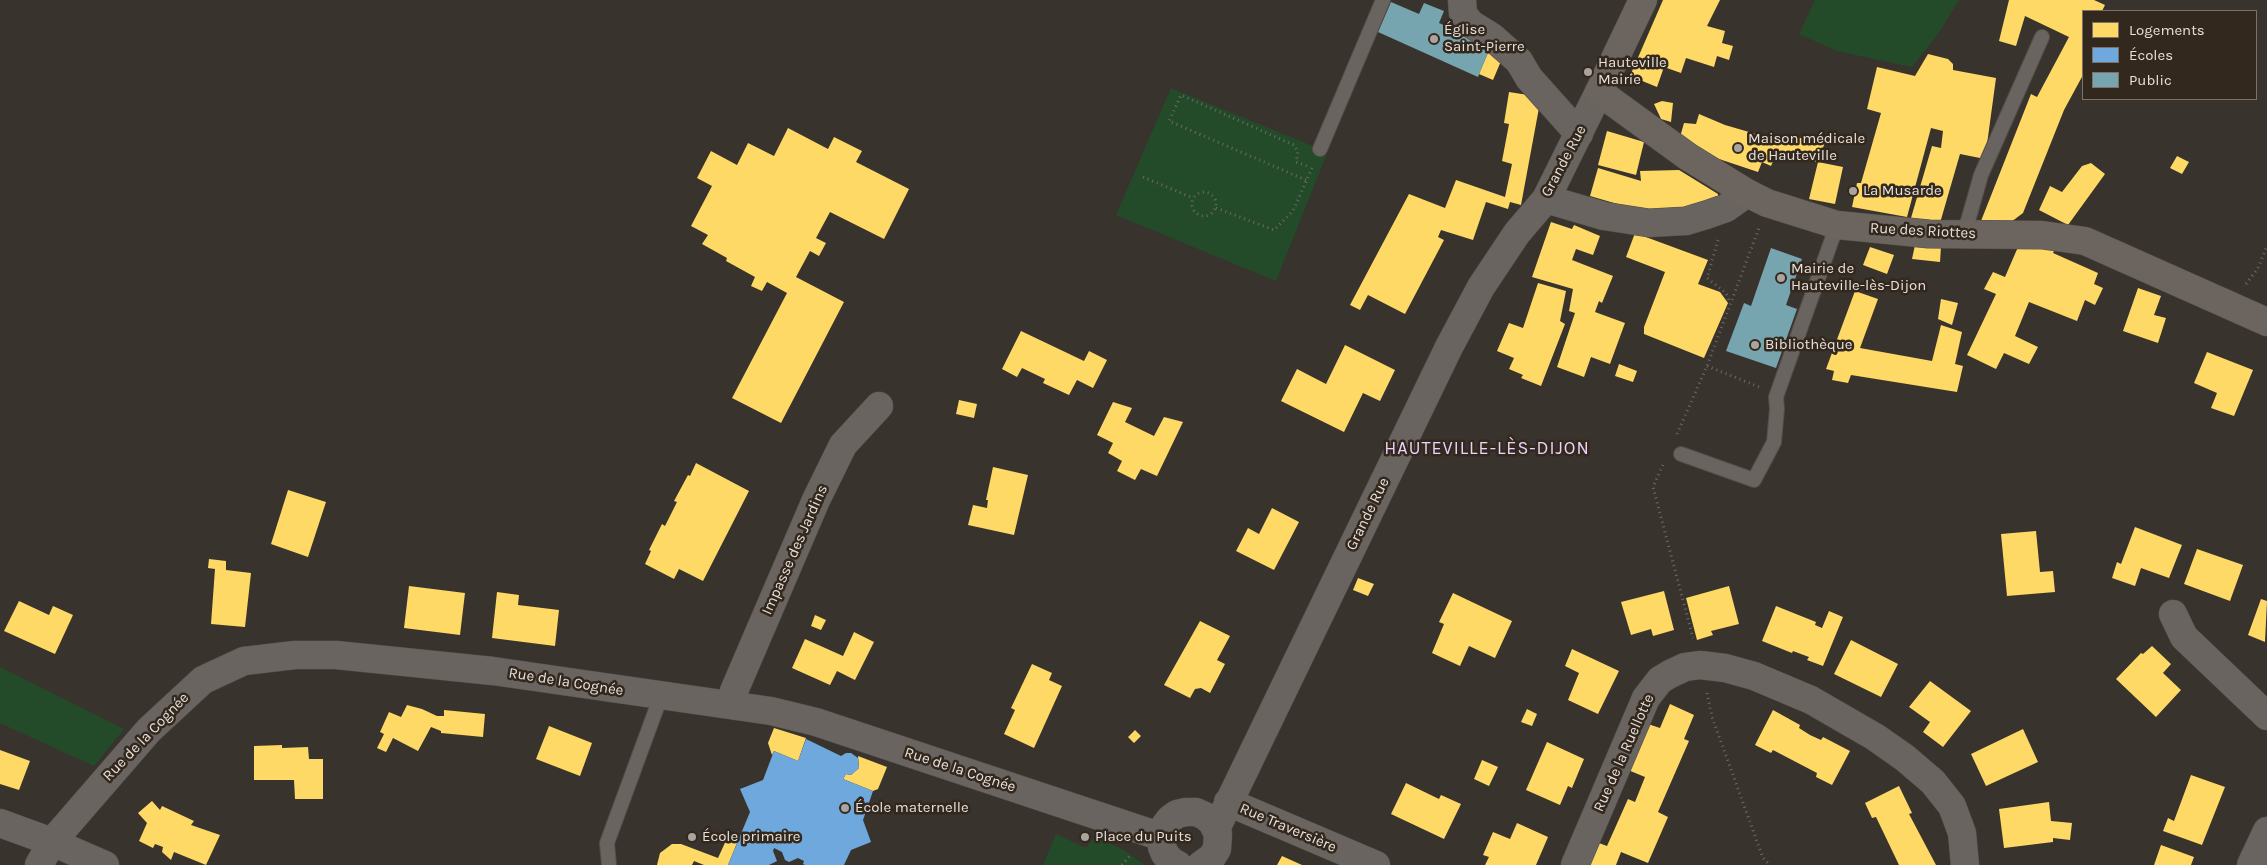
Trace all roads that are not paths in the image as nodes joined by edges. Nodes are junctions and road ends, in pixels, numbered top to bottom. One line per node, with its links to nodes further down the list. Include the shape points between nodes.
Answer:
1 (1382, 0): 7 (lane)
2 (1462, 0): 6 (street, via 1463,14 1471,24 1492,37 1519,61 1529,78)
3 (1636, 3): 5 (street)
4 (2042, 37): 11 (lane, via 1981,174)
5 (1599, 92): 6 (street, Grande Rue); 9 (street, Rue des Riottes, via 1687,156)
6 (1579, 134): 8 (street, Grande Rue)
7 (1320, 149)
8 (1546, 199): 9 (street, via 1604,216 1649,223 1686,221); 19 (street, Grande Rue, via 1517,232 1449,347)
9 (1736, 200): 10 (street, Rue des Riottes, via 1767,203)
10 (1837, 225): 11 (street, Rue des Riottes); 14 (lane, via 1776,397 1774,442 1754,480)
11 (1964, 235): 12 (street, Rue des Riottes, via 2042,236 2085,241)
12 (2267, 322)
13 (879, 406): 17 (street, Impasse des Jardins, via 839,452 734,690)
14 (1681, 454)
15 (2173, 614): 18 (street, via 2184,637)
16 (661, 696): 17 (street, Rue de la Cognée); 24 (street, Rue de la Cognée, via 493,671 336,655 244,660 203,680 171,708); 27 (lane, via 607,843)
17 (731, 705): 23 (street, Rue de la Cognée, via 816,722)
18 (2267, 716)
19 (1228, 802): 21 (street, Grande Rue); 30 (street, Rue Traversière)
20 (0, 823): 24 (street)
21 (1216, 829): 23 (street, via 1205,816 1186,812 1170,819); 29 (street, Grande Rue, via 1216,849 1212,857)
22 (2267, 832): 33 (street)
23 (1162, 837): 28 (street, via 1165,854)
24 (52, 842): 25 (street, Rue de la Cognée); 26 (street)
25 (38, 865)
26 (105, 865)
27 (609, 865)
28 (1178, 865)
29 (1201, 865)
30 (1376, 865)
31 (1575, 865): 32 (street, Rue de la Ruellotte, via 1646,698 1660,680 1684,668 1700,665 1754,676 1811,700 1860,727 1905,758 1933,782 1952,806 1962,833)
32 (1965, 865)
33 (2250, 865)

